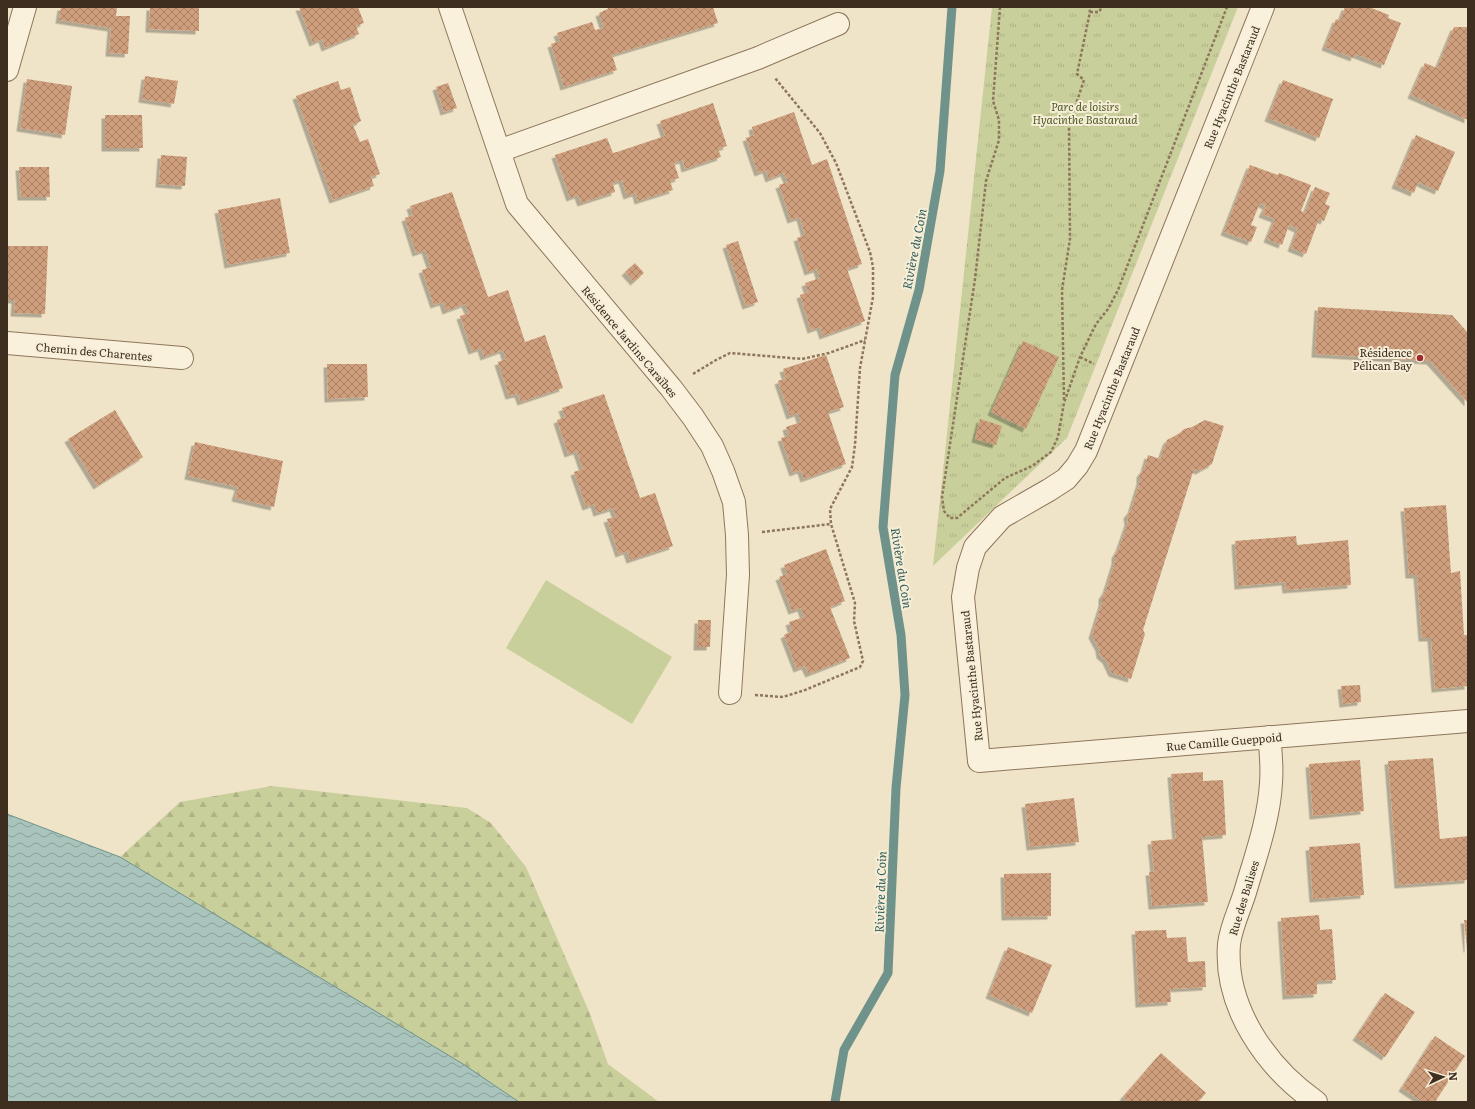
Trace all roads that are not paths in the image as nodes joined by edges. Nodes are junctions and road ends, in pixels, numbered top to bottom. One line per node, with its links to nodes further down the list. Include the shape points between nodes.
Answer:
1 (25, 7): 5 (street)
2 (450, 7): 6 (street, Résidence Jardins Caraïbes)
3 (1263, 7): 12 (street, Rue Hyacinthe Bastaraud, via 1086,451 1066,479 1002,517 975,548 968,568 963,597)
4 (838, 24): 6 (street, via 758,58)
5 (7, 70)
6 (499, 152): 9 (street, Résidence Jardins Caraïbes, via 517,204 671,388 712,446 723,471 734,502 737,535 738,575)
7 (7, 343): 8 (street, Chemin des Charentes)
8 (182, 358)
9 (730, 693)
10 (1468, 721): 11 (street, Rue Camille Gueppoid)
11 (1269, 737): 12 (street, Rue Camille Gueppoid); 13 (street, Rue des Balises, via 1271,782 1267,812 1229,943 1229,965 1234,989 1251,1033 1285,1077)
12 (979, 761)
13 (1316, 1102)

